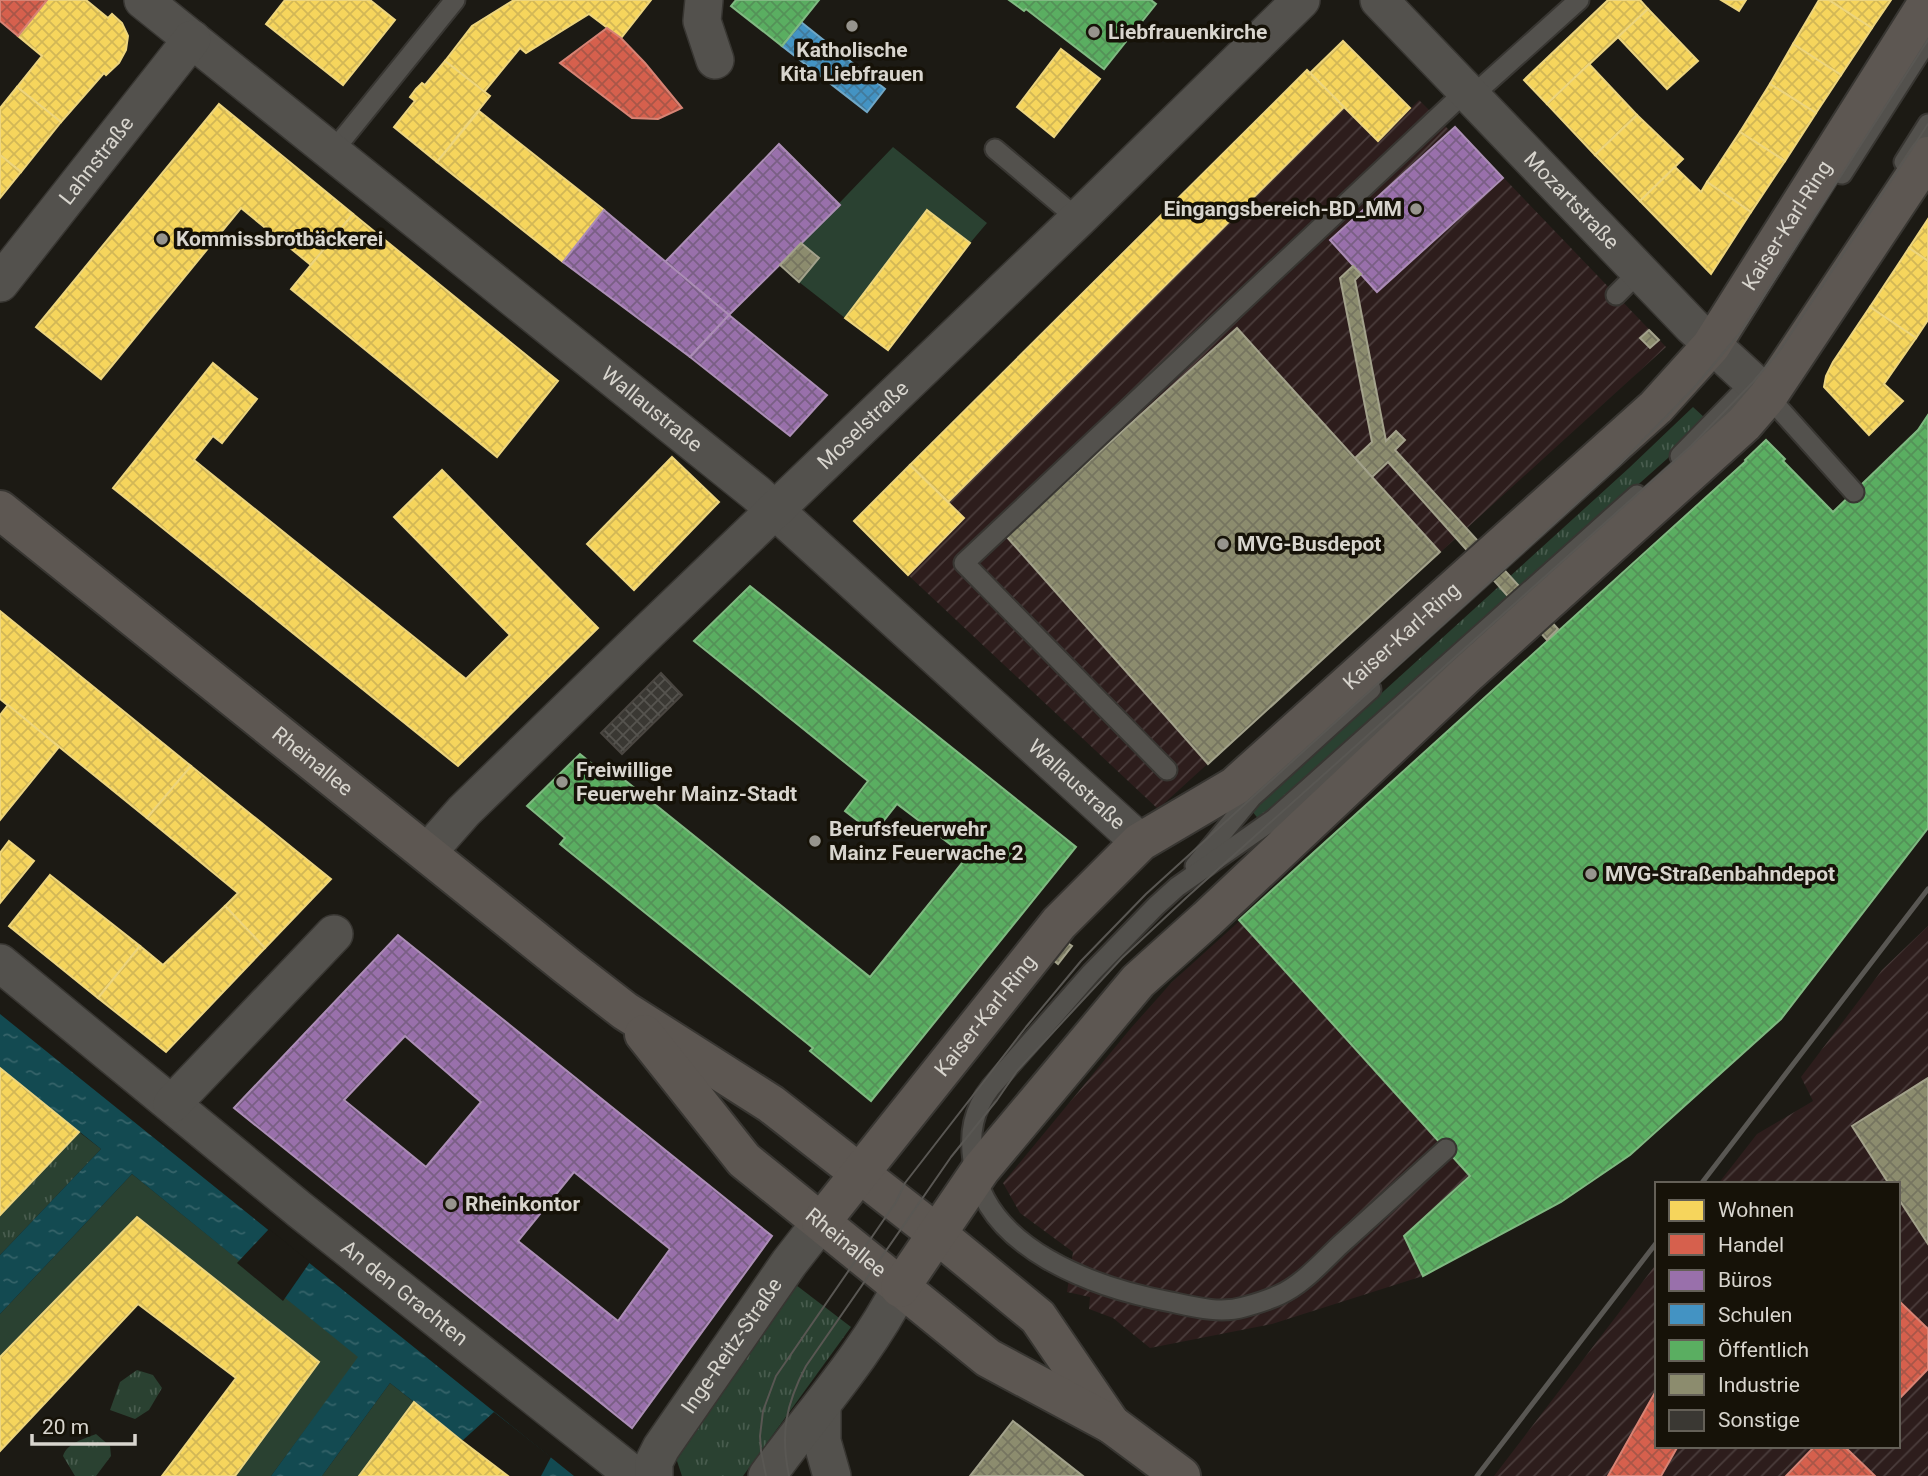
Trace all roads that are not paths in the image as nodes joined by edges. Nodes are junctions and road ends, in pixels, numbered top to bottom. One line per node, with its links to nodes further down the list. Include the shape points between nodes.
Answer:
1 (143, 0): 8 (street, Wallaustraße)
2 (456, 0): 14 (lane)
3 (704, 0): 10 (street, via 702,21)
4 (1301, 0): 16 (street, Moselstraße)
5 (1379, 0): 11 (street, Mozartstraße)
6 (1579, 0): 11 (lane)
7 (1928, 2): 18 (street, Kaiser-Karl-Ring)
8 (192, 39): 14 (street, Wallaustraße); 17 (street, Lahnstraße)
9 (1928, 40): 18 (lane, Kaiser-Karl-Ring, via 1740,333)
10 (715, 60)
11 (1469, 94): 18 (street, Mozartstraße, via 1628,284); 27 (lane, via 964,563)
12 (1928, 124): 19 (lane, via 1780,350)
13 (996, 149): 16 (lane)
14 (333, 151): 24 (street, Wallaustraße)
15 (1928, 156): 19 (street)
16 (1078, 219): 24 (street, Moselstraße)
17 (0, 283)
18 (1717, 351): 19 (street, Mozartstraße); 25 (lane, Kaiser-Karl-Ring, via 1660,426); 28 (street, Kaiser-Karl-Ring, via 1235,786)
19 (1761, 389): 20 (lane); 22 (lane); 37 (street, via 1744,424 1138,981)
20 (1671, 465)
21 (1650, 484): 30 (lane, Kaiser-Karl-Ring, via 1274,819)
22 (1854, 492)
23 (0, 510): 29 (street, Rheinallee)
24 (776, 510): 28 (street, Wallaustraße); 29 (street, Moselstraße, via 484,792)
25 (1456, 612)
26 (1385, 677): 30 (lane, Kaiser-Karl-Ring, via 1252,797)
27 (1167, 770)
28 (1140, 842): 36 (street, Kaiser-Karl-Ring, via 1059,923)
29 (427, 853): 33 (street, Rheinallee)
30 (1177, 887): 37 (lane, Kaiser-Karl-Ring, via 1091,973 981,1100 971,1131)
31 (334, 934): 34 (street)
32 (0, 963): 34 (street, An den Grachten)
33 (625, 1011): 36 (street, Rheinallee, via 771,1104); 38 (street, Rheinallee, via 744,1160)
34 (172, 1104): 43 (street, An den Grachten, via 559,1417)
35 (1446, 1149): 37 (lane, Kaiser-Karl-Ring, via 1310,1273 1281,1294 1241,1308 1206,1309 1163,1301 1124,1292 1070,1270 1033,1251 1008,1231 989,1209)
36 (859, 1172): 38 (street, Kaiser-Karl-Ring); 39 (street, Rheinallee)
37 (975, 1178): 39 (street)
38 (821, 1222): 40 (street, Rheinallee); 44 (street, Inge-Reitz-Straße, via 661,1448)
39 (937, 1234): 40 (street); 42 (street, Rheinallee, via 1038,1317)
40 (900, 1288): 41 (street); 42 (street, Rheinallee, via 988,1358)
41 (822, 1406): 45 (street); 46 (street, via 822,1441)
42 (1111, 1424): 47 (street, Rheinallee)
43 (640, 1476)
44 (654, 1476)
45 (767, 1476)
46 (832, 1476)
47 (1181, 1476)

